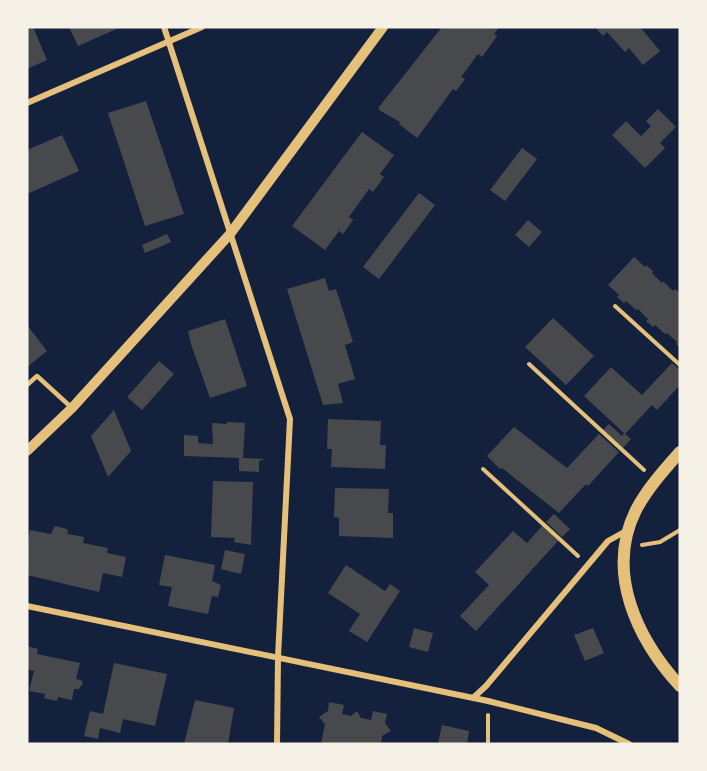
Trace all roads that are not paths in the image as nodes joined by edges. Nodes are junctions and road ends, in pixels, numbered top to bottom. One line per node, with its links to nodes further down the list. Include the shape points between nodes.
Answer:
1 (164, 27): 4 (street)
2 (202, 27): 4 (street)
3 (383, 27): 6 (street)
4 (169, 40): 5 (street); 6 (street)
5 (27, 103)
6 (230, 234): 8 (street); 13 (street, via 290,419)
7 (27, 385): 8 (lane, via 38,376)
8 (72, 408): 9 (street)
9 (27, 451)
10 (680, 452): 11 (main road, via 655,481)
11 (627, 530): 14 (main road, via 623,577 627,599 636,622); 15 (street, via 608,541)
12 (27, 606): 13 (street)
13 (278, 657): 15 (street); 16 (street)
14 (680, 686)
15 (473, 698): 17 (street, via 596,728)
16 (277, 744)
17 (628, 744)

